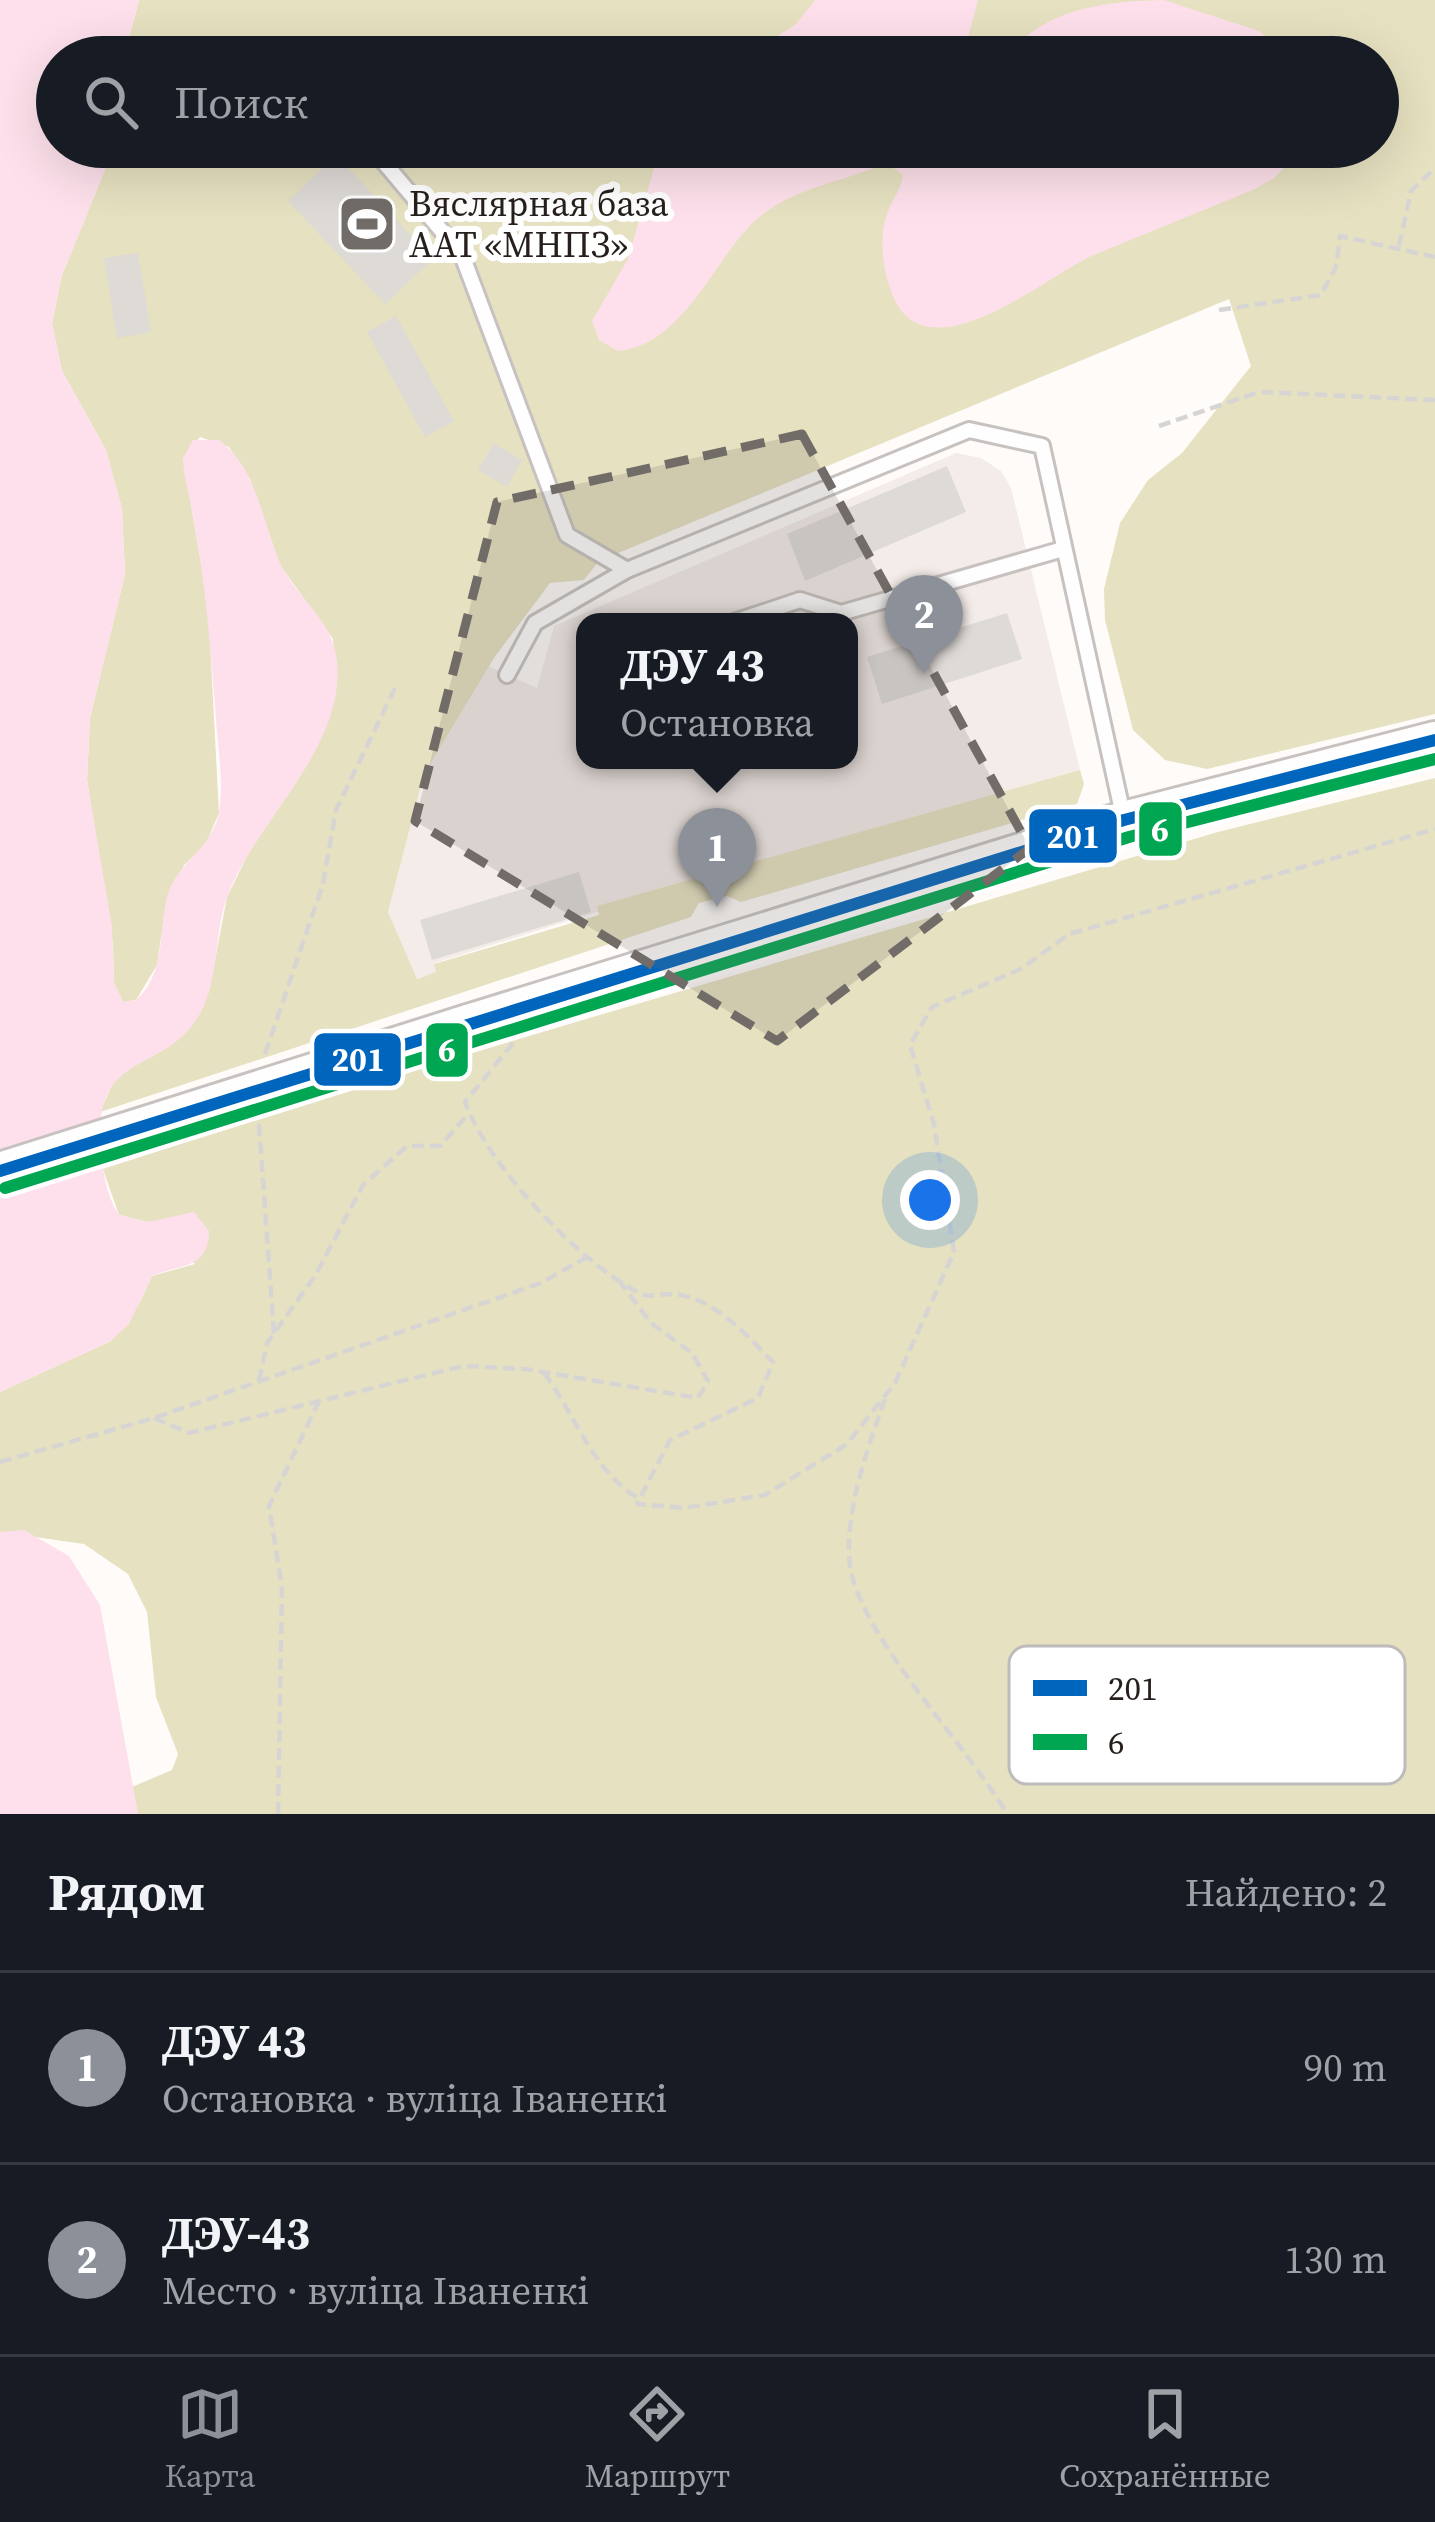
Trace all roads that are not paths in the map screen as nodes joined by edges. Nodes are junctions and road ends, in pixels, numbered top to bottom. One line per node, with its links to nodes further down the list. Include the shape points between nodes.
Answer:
1 (389, 168): 3 (lane, via 462,255 567,535)
2 (1063, 549): 3 (lane, via 1042,446 969,430); 5 (lane); 9 (lane)
3 (627, 570): 7 (lane, via 535,623)
4 (761, 613): 6 (lane, via 800,600)
5 (841, 613)
6 (841, 613)
7 (507, 675)
8 (1435, 740): 9 (street)
9 (1124, 820): 10 (street, bridge)
10 (0, 1172)

